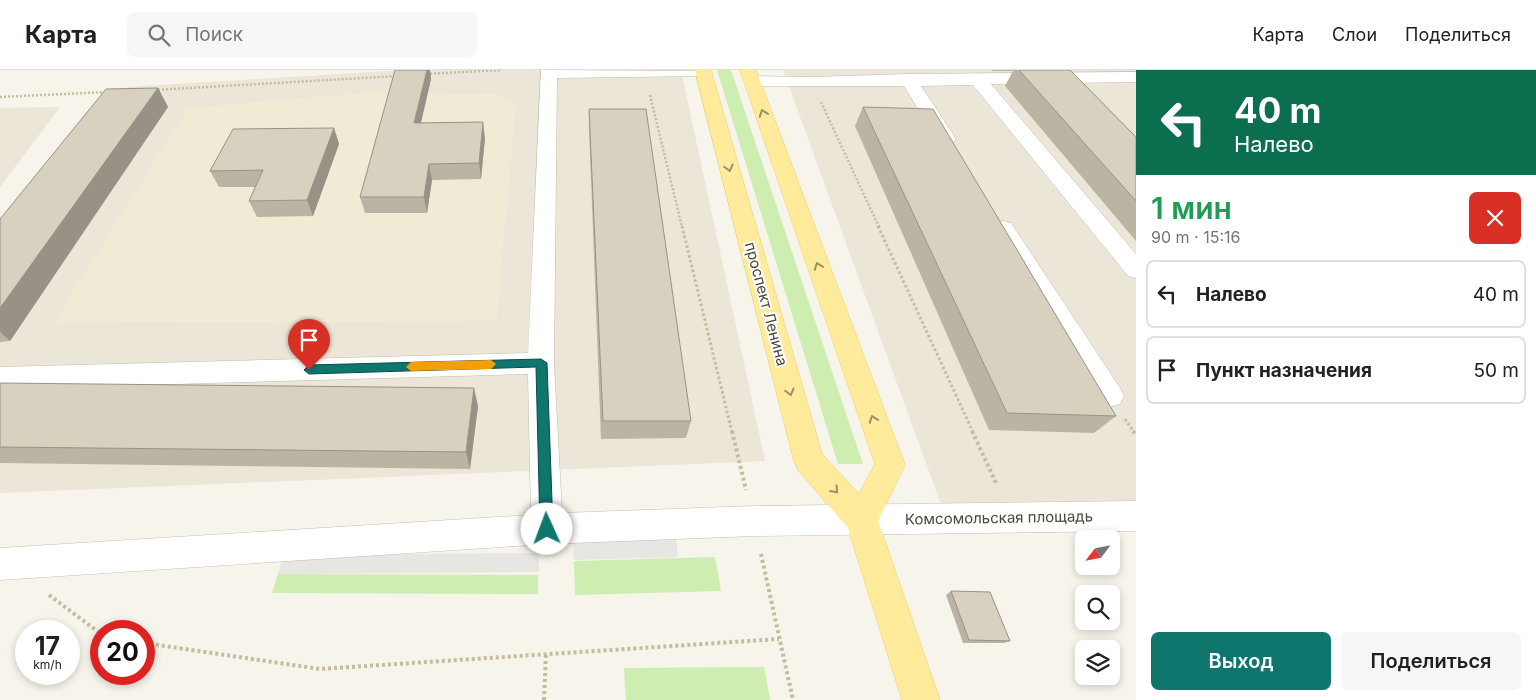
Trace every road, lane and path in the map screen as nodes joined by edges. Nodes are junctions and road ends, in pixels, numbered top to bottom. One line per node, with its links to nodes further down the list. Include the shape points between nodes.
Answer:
1 (501, 70): 5 (path)
2 (703, 70): 4 (street); 25 (main road, проспект Ленина, one-way to 25, via 809,461)
3 (549, 71): 4 (street); 20 (street)
4 (644, 71): 26 (path)
5 (422, 74)
6 (402, 76): 13 (path)
7 (750, 76): 12 (street); 25 (main road, one-way to 7, via 890,465)
8 (1114, 77): 9 (street); 10 (street); 16 (street)
9 (1136, 77)
10 (977, 78): 11 (street); 19 (street)
11 (908, 79): 12 (street); 17 (street)
12 (812, 82): 23 (path)
13 (147, 90)
14 (108, 92): 15 (path)
15 (0, 97)
16 (1136, 97)
17 (956, 154)
18 (993, 213): 22 (street)
19 (1136, 270)
20 (541, 363): 21 (street); 27 (street)
21 (0, 378)
22 (1110, 396)
23 (999, 488)
24 (1136, 516): 25 (street, Комсомольская площадь)
25 (862, 520): 26 (street, Комсомольская площадь); 34 (main road, проспект Ленина)
26 (754, 521): 27 (street, Комсомольская площадь); 29 (path)
27 (547, 529): 28 (street, Комсомольская площадь)
28 (0, 564)
29 (779, 638): 31 (path); 33 (path)
30 (155, 645): 31 (path, via 320,669)
31 (546, 653): 32 (path)
32 (544, 700)
33 (793, 700)
34 (921, 700)

